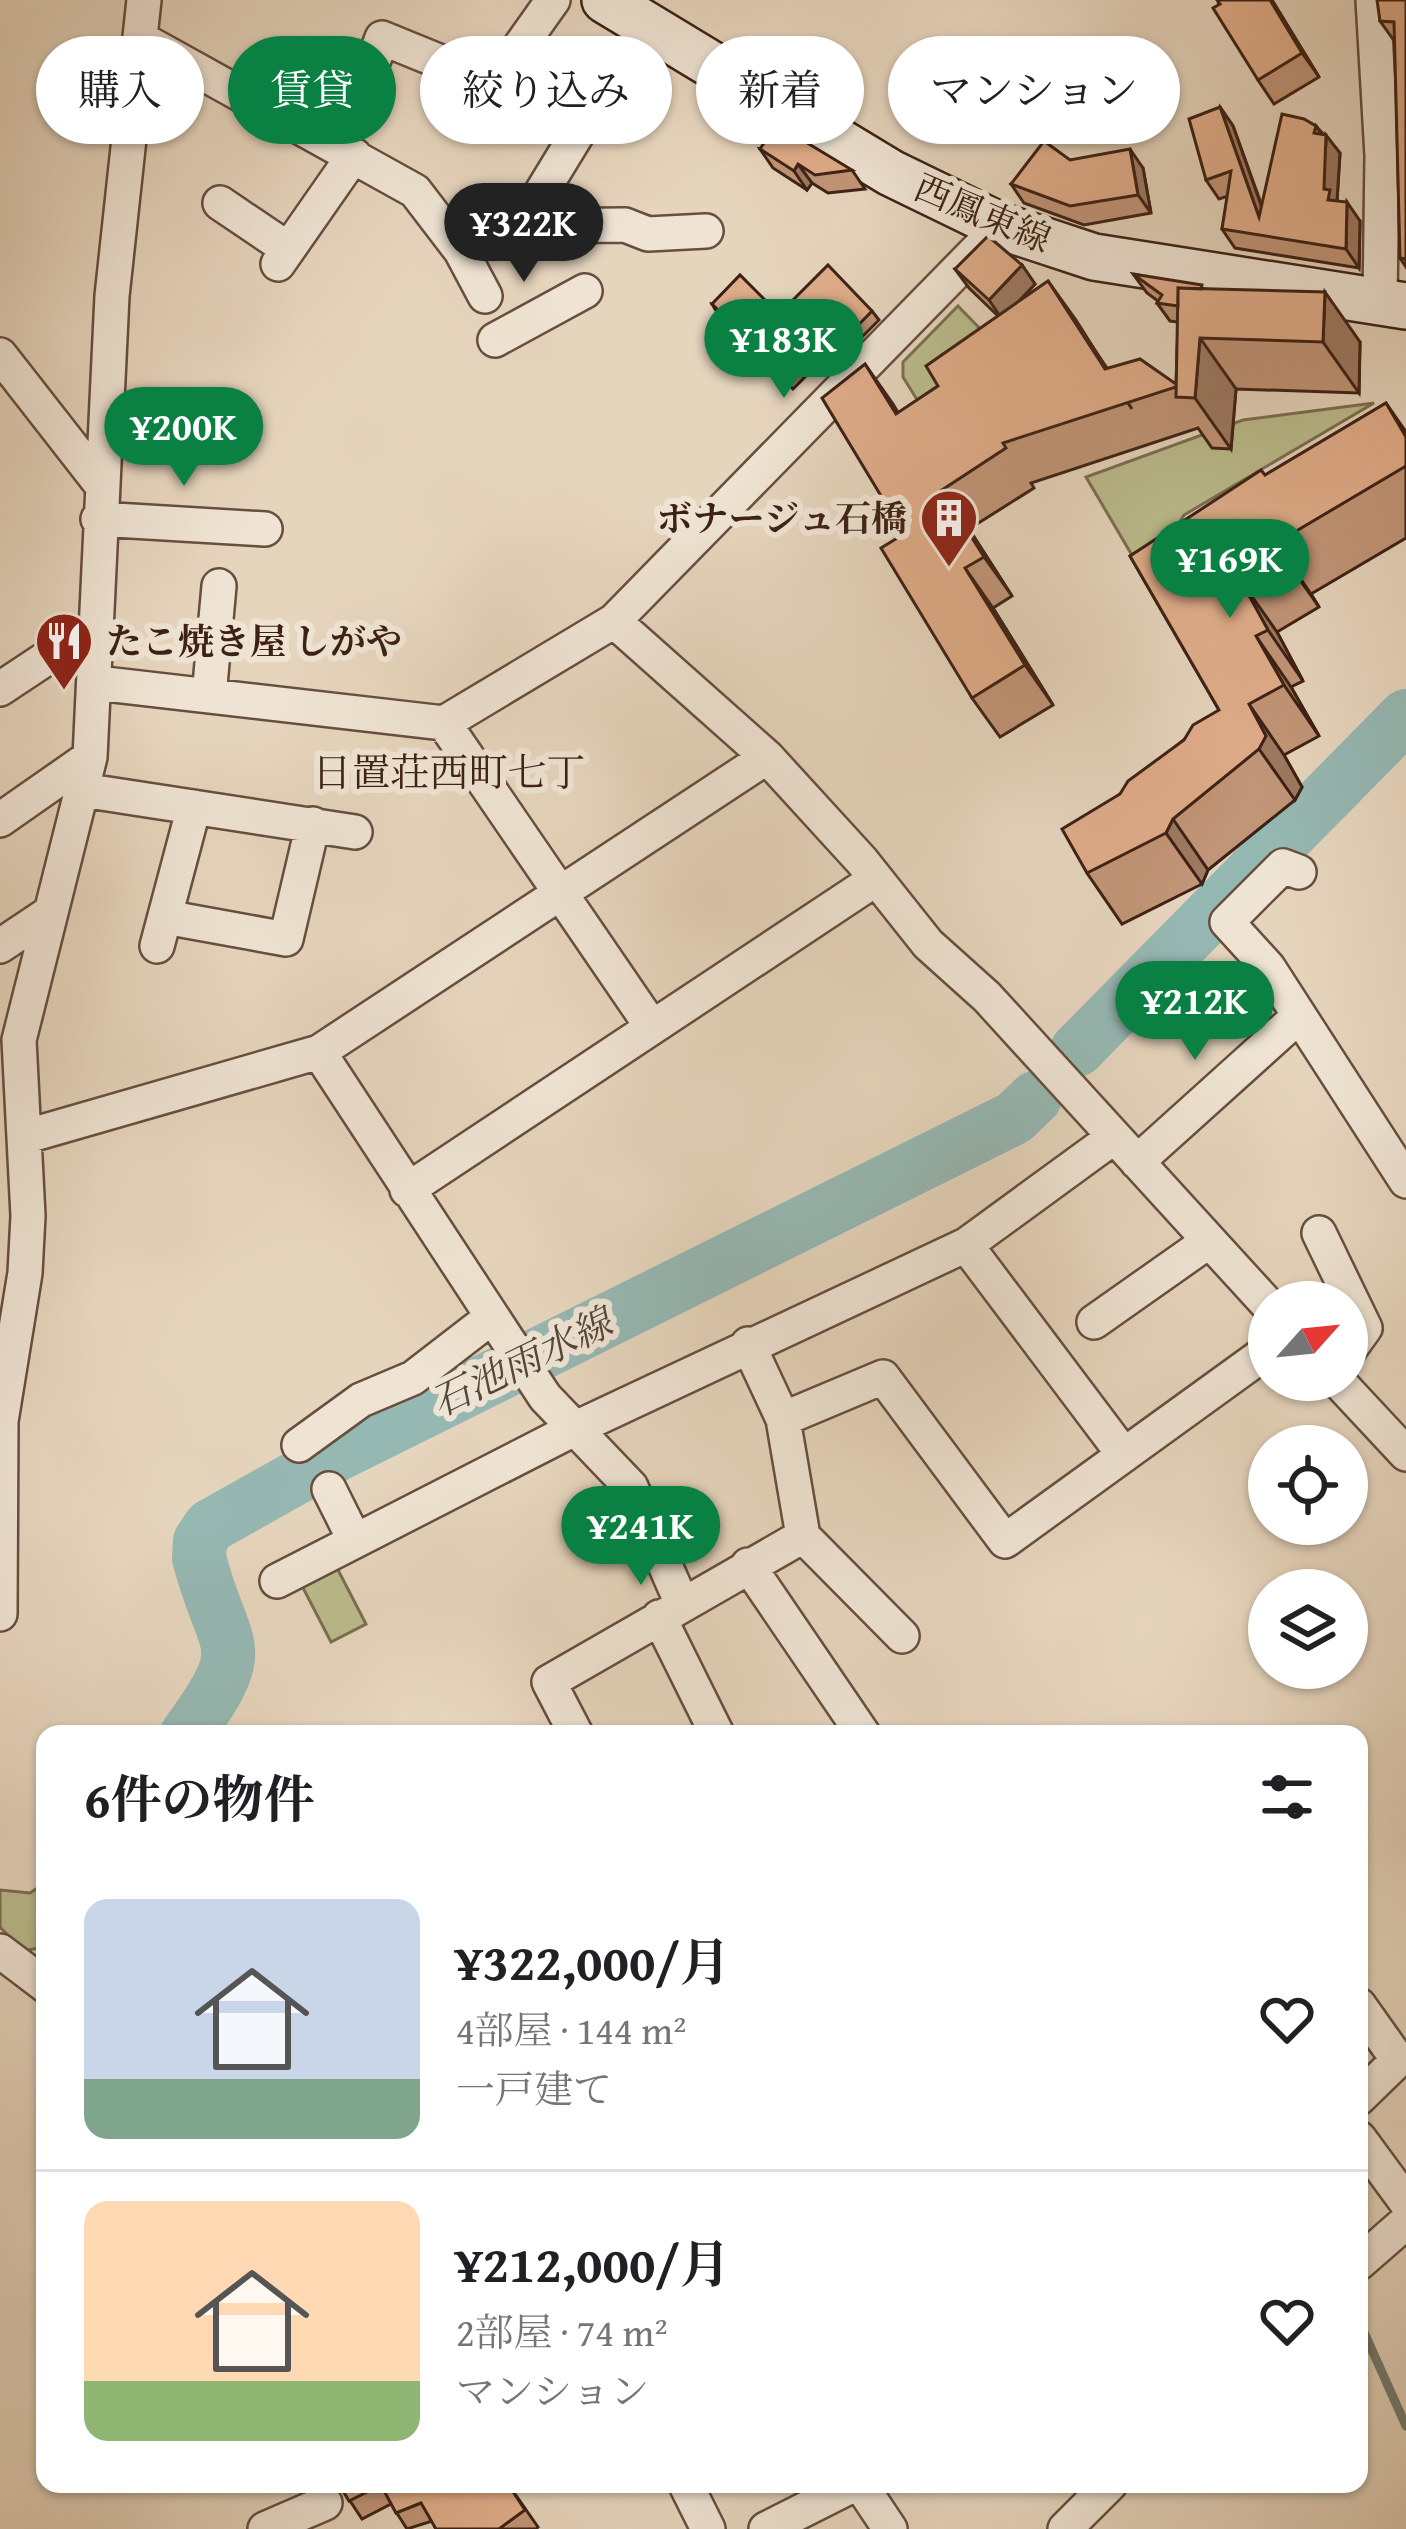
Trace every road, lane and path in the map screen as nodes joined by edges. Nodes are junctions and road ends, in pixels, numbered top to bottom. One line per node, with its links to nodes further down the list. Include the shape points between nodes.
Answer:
1 (144, 0): 5 (street)
2 (553, 0): 6 (street)
3 (605, 0): 15 (main road, 西鳳東線, via 891,173)
4 (1373, 0): 7 (street)
5 (141, 36)
6 (527, 36)
7 (1391, 42): 20 (street)
8 (420, 53): 12 (street, via 382,38)
9 (204, 73): 12 (street)
10 (129, 144): 23 (street)
11 (571, 144): 14 (street)
12 (348, 151): 13 (street, via 283,257); 17 (street, via 415,191)
13 (220, 202)
14 (521, 226): 16 (street); 17 (street)
15 (1000, 226): 20 (main road, 西鳳東線, via 1094,256); 27 (street)
16 (706, 231)
17 (461, 251): 19 (street)
18 (585, 291): 21 (street)
19 (485, 296)
20 (1393, 303)
21 (495, 340)
22 (0, 355): 23 (street)
23 (100, 483): 24 (street)
24 (98, 519): 25 (street); 28 (street)
25 (265, 529)
26 (219, 586): 31 (street)
27 (614, 621): 32 (street); 34 (street)
28 (92, 628): 29 (street); 30 (street)
29 (97, 683): 31 (street); 33 (street)
30 (0, 689)
31 (209, 696): 32 (street)
32 (444, 723): 42 (street)
33 (90, 757): 35 (street); 37 (street)
34 (766, 757): 41 (street); 42 (street)
35 (82, 790): 36 (street); 43 (street)
36 (194, 807): 38 (street); 38 (street, via 162,932 286,939)
37 (0, 820)
38 (313, 824): 39 (street)
39 (355, 832)
40 (1299, 872): 45 (street, via 1283,866 1227,922)
41 (876, 879): 46 (street); 49 (street)
42 (558, 895): 46 (street); 47 (street)
43 (51, 912): 44 (street); 48 (street, via 19,1040)
44 (0, 946)
45 (1299, 1016): 49 (street); 50 (street)
46 (652, 1027): 51 (street)
47 (319, 1052): 48 (street); 51 (street)
48 (24, 1137): 63 (street, via 26,1274)
49 (1125, 1149): 53 (street); 54 (street)
50 (1406, 1180)
51 (407, 1190): 57 (street)
52 (1319, 1233): 55 (street)
53 (1209, 1241): 56 (street); 58 (street)
54 (966, 1245): 59 (street); 67 (street)
55 (1342, 1281)
56 (1248, 1283)
57 (492, 1317): 64 (street, via 545,1397); 65 (street, via 413,1378 361,1400)
58 (1094, 1322)
59 (748, 1345): 62 (street); 64 (street)
60 (1248, 1365): 67 (street)
61 (1357, 1401): 66 (street)
62 (783, 1419): 67 (street, via 883,1378 1005,1540); 69 (street)
63 (0, 1421): 74 (street)
64 (576, 1428): 70 (street); 73 (street, via 631,1487)
65 (299, 1445)
66 (1406, 1454)
67 (1124, 1455)
68 (329, 1489): 70 (street)
69 (803, 1536): 71 (street); 75 (street)
70 (356, 1541): 72 (street)
71 (748, 1565): 73 (street); 78 (street)
72 (278, 1581)
73 (670, 1611): 76 (street, via 549,1682); 77 (street)
74 (0, 1614)
75 (902, 1636)
76 (571, 1725)
77 (714, 1725)
78 (857, 1725)
79 (0, 1951): 80 (street)
80 (36, 1973)
81 (1368, 2018): 82 (street, via 1398,2060)
82 (1368, 2089)
83 (1368, 2150): 84 (street)
84 (1406, 2202)
85 (1406, 2222): 86 (street)
86 (1368, 2255)
87 (690, 2493): 93 (street)
88 (839, 2493): 94 (street)
89 (864, 2493): 95 (street)
90 (1101, 2493): 96 (street)
91 (326, 2505): 92 (street)
92 (265, 2529)
93 (708, 2529)
94 (766, 2529)
95 (890, 2529)
96 (1065, 2529)

